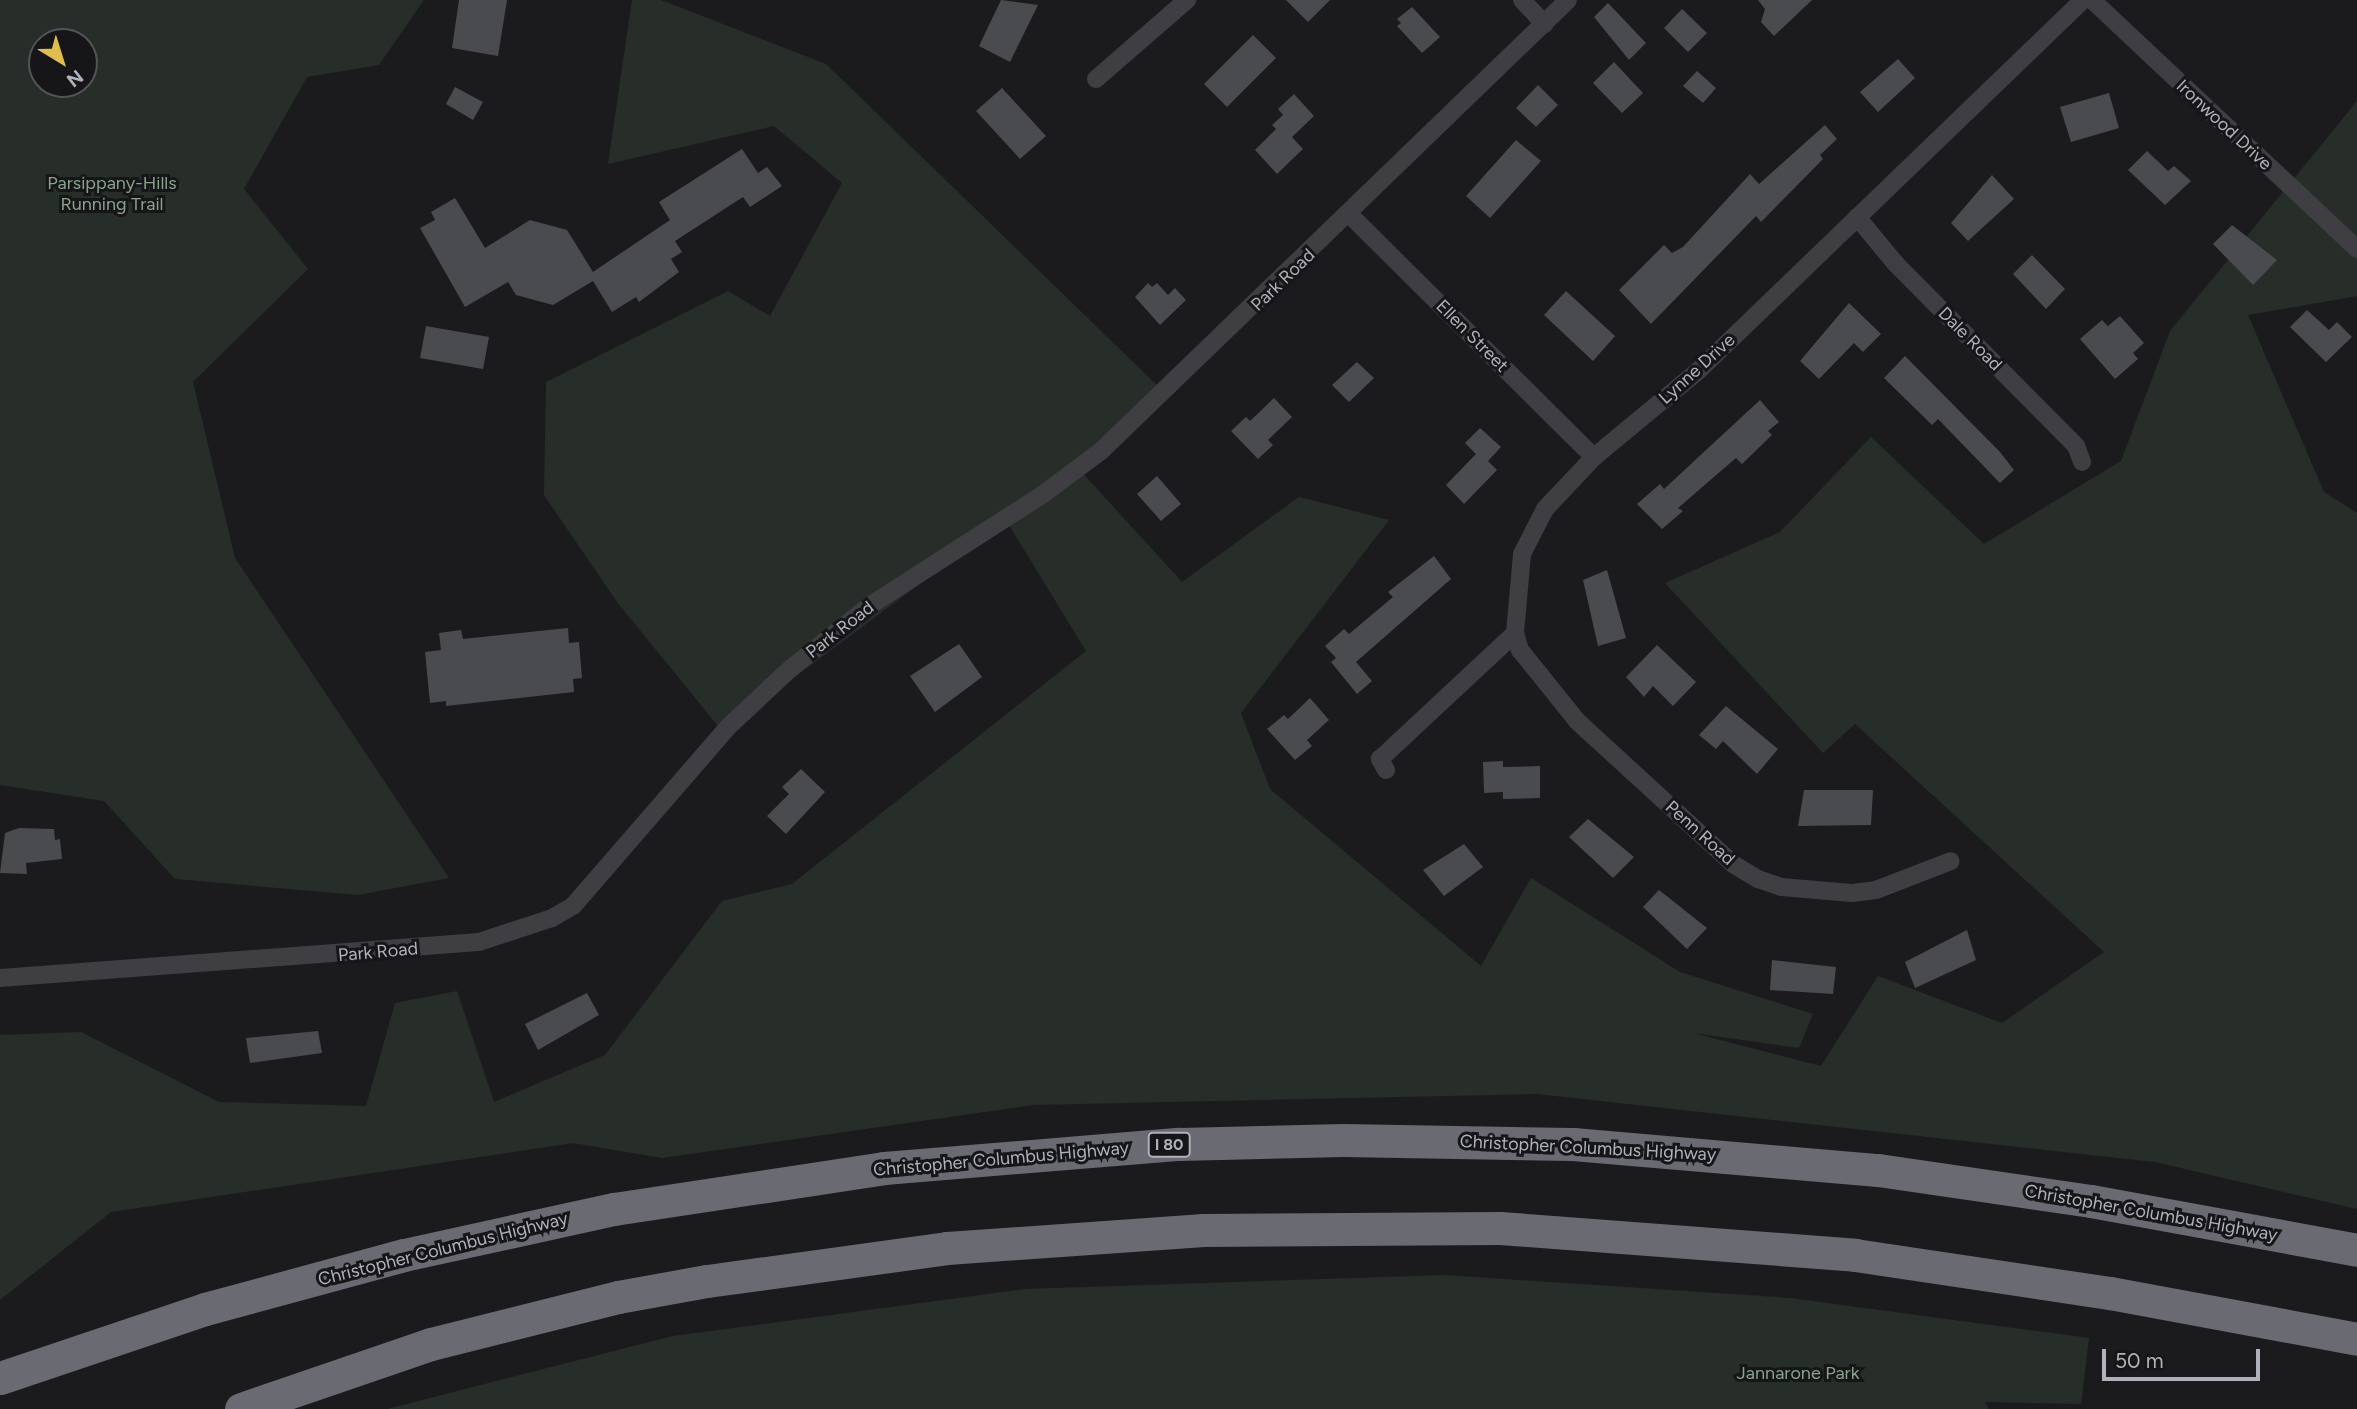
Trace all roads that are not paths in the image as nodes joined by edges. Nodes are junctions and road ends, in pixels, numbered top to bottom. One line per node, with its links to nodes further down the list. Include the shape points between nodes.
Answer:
1 (1187, 0): 7 (street)
2 (1522, 0): 6 (street)
3 (1568, 0): 6 (street, Park Road)
4 (2083, 0): 9 (street, Lynne Drive)
5 (2092, 0): 10 (street, Ironwood Drive)
6 (1544, 24): 8 (street, Park Road)
7 (1096, 79)
8 (1350, 215): 11 (street, Ellen Street); 16 (street, Park Road, via 1101,451 1042,495 869,606 790,669 730,725 608,871 573,905 552,918 479,942)
9 (1857, 217): 11 (street, Lynne Drive, via 1698,371); 12 (street, Dale Road, via 1895,263 2076,446)
10 (2357, 249)
11 (1594, 457): 13 (street, Lynne Drive, via 1545,509 1531,532 1518,581)
12 (2082, 462)
13 (1516, 633): 14 (street, via 1380,759); 15 (street, Penn Road, via 1520,650 1577,722 1733,864 1758,879 1781,887 1852,893 1876,890)
14 (1385, 770)
15 (1951, 862)
16 (0, 978)
17 (2357, 1250): 19 (highway, Christopher Columbus Highway / I 80, via 2091,1201 1878,1170 1573,1144 1343,1140 1179,1144 884,1168 614,1209 416,1252 218,1306)
18 (2357, 1339): 20 (highway, via 1977,1271 1788,1249 1500,1228 1203,1230 947,1248 694,1283 430,1344)
19 (0, 1378)
20 (241, 1409)

